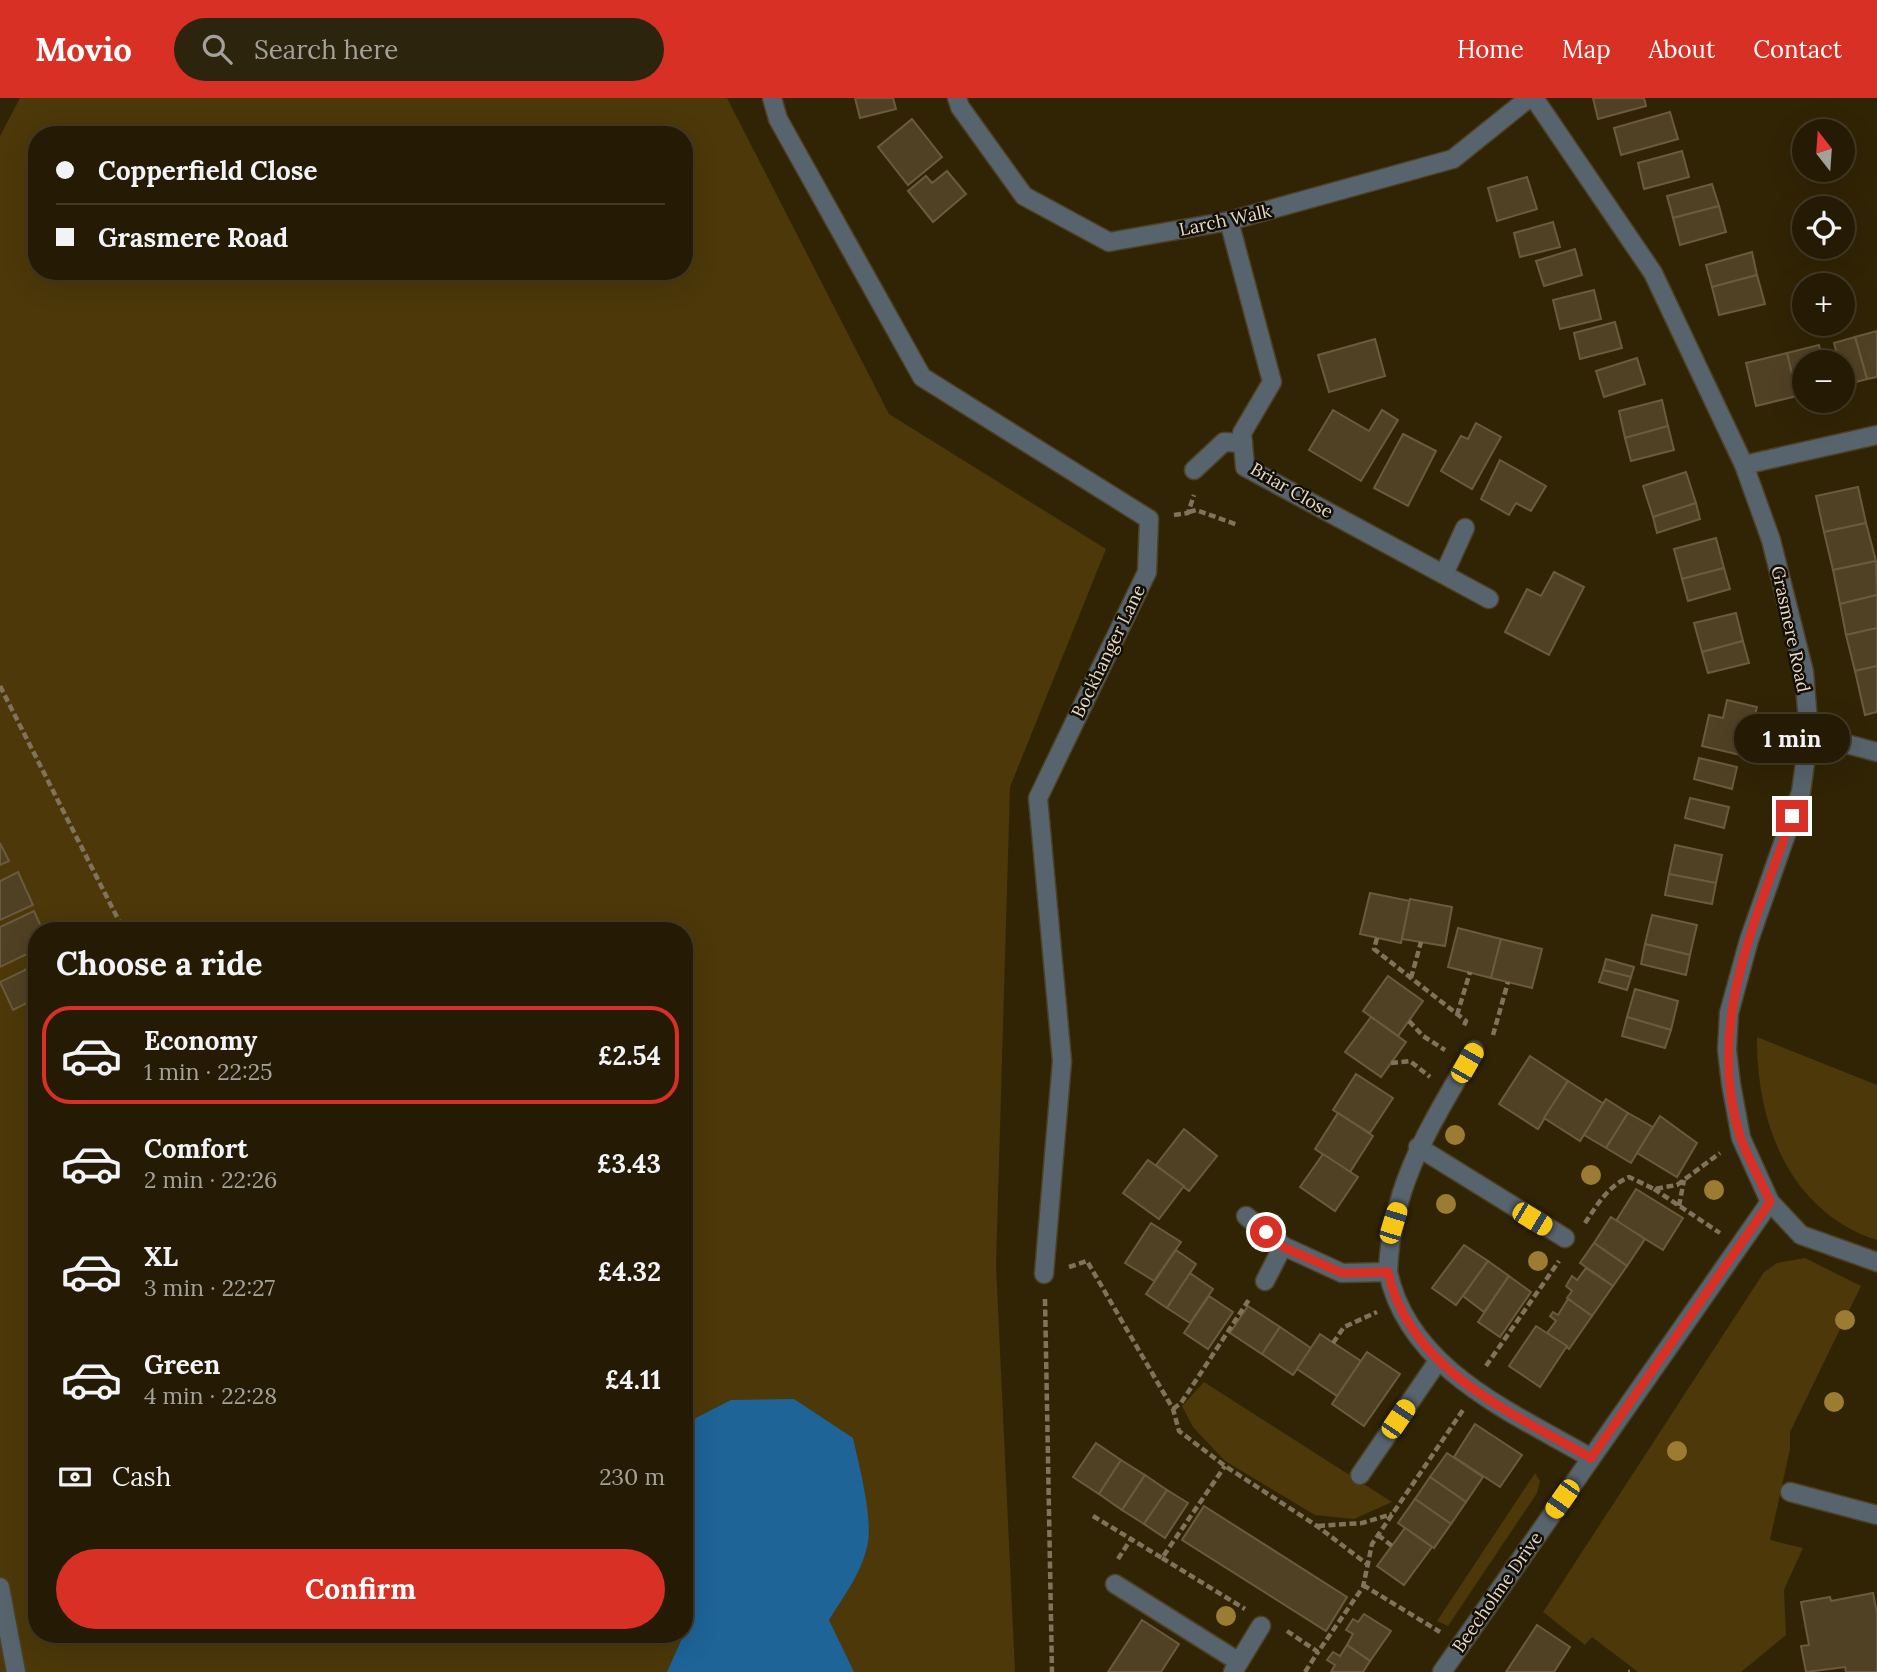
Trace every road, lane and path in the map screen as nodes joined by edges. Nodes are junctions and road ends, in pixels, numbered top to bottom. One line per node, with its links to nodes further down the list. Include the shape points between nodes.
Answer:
1 (772, 98): 11 (street, via 778,119 922,377)
2 (957, 98): 5 (street, Larch Walk, via 1024,196 1109,242)
3 (1529, 98): 5 (street, Larch Walk, via 1453,159)
4 (1534, 98): 8 (street, Grasmere Road, via 1653,273)
5 (1228, 221): 7 (street, Briar Close, via 1272,382 1242,433)
6 (1877, 435): 8 (street)
7 (1243, 443): 9 (street, via 1224,442); 14 (street, Briar Close, via 1245,467)
8 (1744, 465): 17 (street, Grasmere Road, via 1772,540 1791,614 1804,672)
9 (1194, 470): 10 (path, via 1189,473 1198,483)
10 (1188, 513): 11 (path); 12 (path, via 1196,510)
11 (1149, 519): 42 (street, Bockhanger Lane, via 1147,572 1038,797 1062,1061)
12 (1238, 525)
13 (1465, 528): 14 (street)
14 (1444, 574): 15 (street, Briar Close)
15 (1489, 599)
16 (0, 686): 19 (path)
17 (1809, 734): 18 (street); 30 (street, Grasmere Road, via 1801,792 1749,940 1729,1013 1727,1050)
18 (1877, 752)
19 (119, 922)
20 (1377, 938): 23 (path, via 1374,949)
21 (1421, 942): 23 (path)
22 (1470, 972): 25 (path)
23 (1411, 978): 25 (path)
24 (1508, 982): 27 (path, via 1490,1045)
25 (1457, 1015): 27 (path, via 1466,1021 1463,1029)
26 (1409, 1021): 27 (path, via 1423,1036)
27 (1473, 1051): 29 (street)
28 (1391, 1063): 29 (path, via 1410,1061)
29 (1450, 1092): 31 (street)
30 (1741, 1138): 32 (path); 34 (street, Grasmere Road)
31 (1418, 1147): 37 (street); 41 (street, via 1393,1223)
32 (1684, 1179): 33 (path, via 1678,1185); 35 (path)
33 (1654, 1189): 35 (path); 37 (path, via 1629,1177 1619,1181)
34 (1770, 1202): 39 (street, Beecholme Drive); 40 (street, Grasmere Road, via 1801,1235)
35 (1679, 1206): 39 (path)
36 (1246, 1216): 38 (street)
37 (1568, 1241): 47 (path)
38 (1283, 1247): 41 (street, via 1342,1273); 43 (street)
39 (1741, 1247): 50 (street, Beecholme Drive)
40 (1877, 1262)
41 (1388, 1272): 46 (street, via 1404,1318)
42 (1044, 1274): 49 (path, via 1087,1261); 71 (path)
43 (1265, 1281): 49 (path, via 1181,1404)
44 (1377, 1311): 45 (path, via 1344,1327)
45 (1334, 1343)
46 (1438, 1362): 48 (street); 52 (street)
47 (1483, 1370)
48 (1475, 1391): 50 (street); 54 (path)
49 (1173, 1409): 51 (path, via 1179,1431)
50 (1591, 1458): 67 (street, Beecholme Drive)
51 (1225, 1466): 57 (path); 61 (path)
52 (1360, 1475)
53 (1790, 1492): 55 (street)
54 (1393, 1514): 57 (path, via 1362,1523); 58 (path)
55 (1877, 1515)
56 (1093, 1516): 59 (path)
57 (1317, 1526): 62 (path)
58 (1378, 1535): 60 (path); 62 (path)
59 (1131, 1539): 61 (path); 63 (path, via 1105,1578)
60 (1392, 1546)
61 (1162, 1558): 66 (path)
62 (1367, 1564): 64 (path)
63 (1115, 1584): 69 (street)
64 (1363, 1585): 67 (path); 68 (path)
65 (0, 1587): 70 (street)
66 (1264, 1621): 68 (path); 69 (street)
67 (1460, 1644): 73 (street, Beecholme Drive)
68 (1318, 1652): 72 (path)
69 (1236, 1667)
70 (16, 1672)
71 (1052, 1672)
72 (1304, 1672)
73 (1442, 1672)

